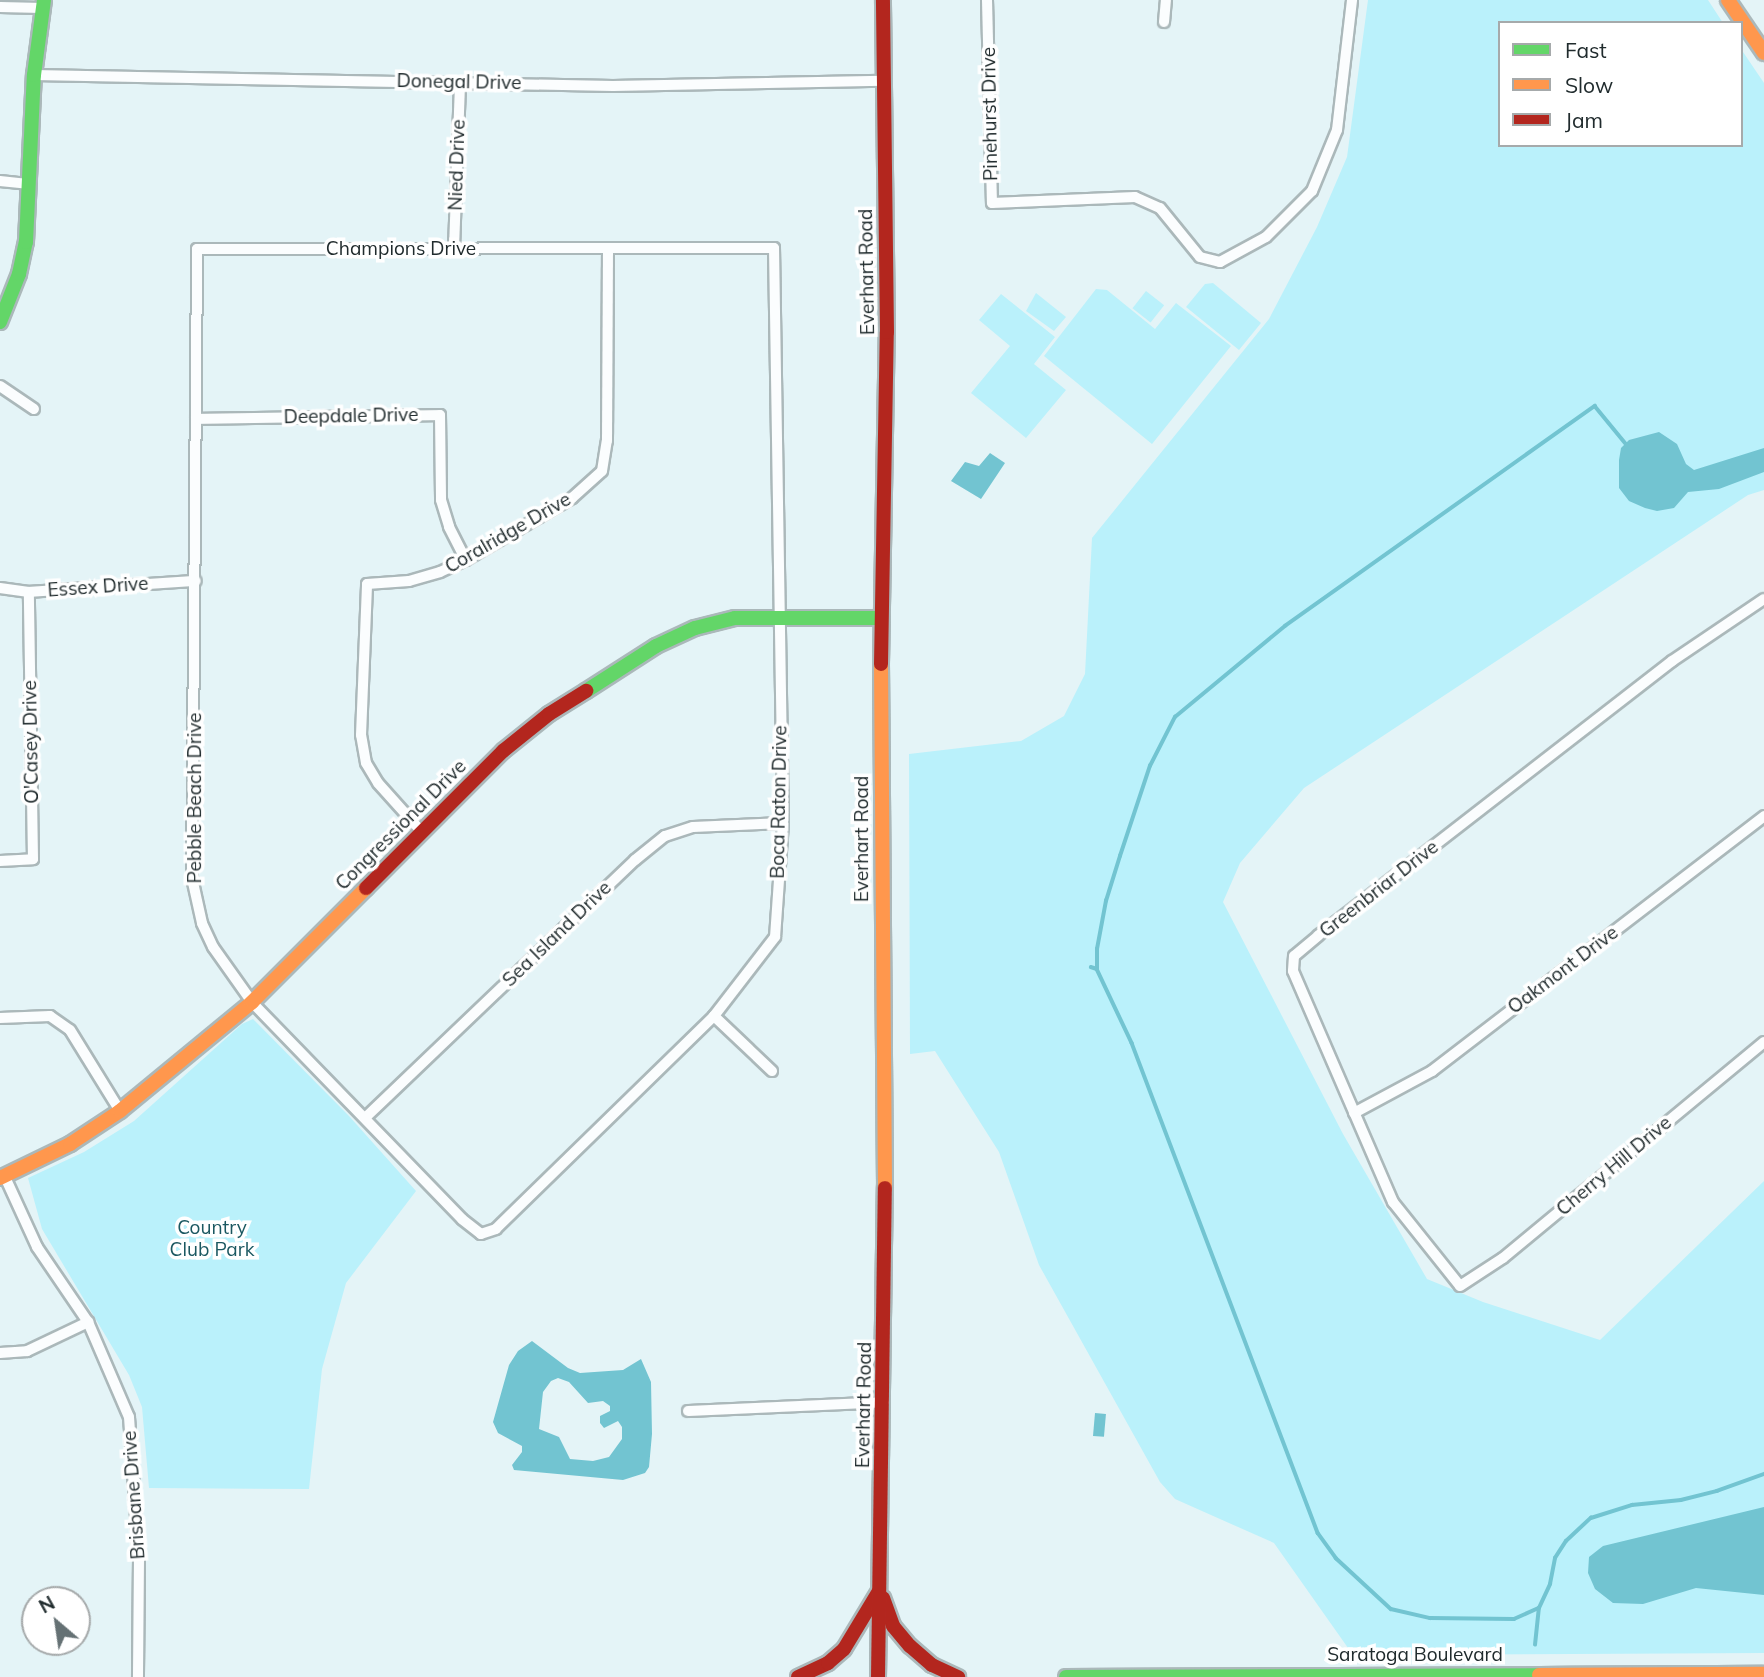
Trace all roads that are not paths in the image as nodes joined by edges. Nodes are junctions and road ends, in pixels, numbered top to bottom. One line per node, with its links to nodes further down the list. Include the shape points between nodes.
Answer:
1 (883, 0): 13 (main road, Everhart Road)
2 (987, 0): 4 (street, Pinehurst Drive, via 992,204 1135,197 1160,208 1200,257 1220,262 1266,237 1312,191 1337,130)
3 (1166, 0): 9 (street)
4 (1352, 0)
5 (1728, 0): 8 (main road)
6 (43, 4): 7 (street); 12 (main road)
7 (0, 7)
8 (1742, 21)
9 (1164, 22)
10 (1743, 22): 11 (main road)
11 (1764, 53)
12 (34, 75): 14 (street, Donegal Drive); 16 (main road)
13 (883, 81): 14 (street, Donegal Drive, via 614,86); 30 (main road, Everhart Road, via 887,332)
14 (460, 82): 17 (street, Nied Drive)
15 (0, 181): 16 (street)
16 (30, 184): 20 (main road, via 26,242)
17 (454, 248): 18 (street, Champions Drive); 23 (street, Champions Drive, via 197,249)
18 (608, 248): 19 (street, Champions Drive); 24 (street, Coralridge Drive, via 607,441 602,471 572,498)
19 (774, 248): 29 (street, Boca Raton Drive)
20 (0, 322)
21 (0, 386): 22 (street)
22 (34, 409)
23 (197, 419): 24 (street, Deepdale Drive, via 440,415 441,500); 25 (street, Pebble Beach Drive)
24 (466, 560): 33 (street, Coralridge Drive, via 409,581 367,584 361,735 366,763)
25 (197, 581): 27 (street, Essex Drive); 35 (street, Pebble Beach Drive, via 192,878 202,923 213,947)
26 (0, 588): 27 (street, Essex Drive)
27 (29, 592): 34 (street, O'Casey Drive, via 33,859)
28 (1764, 599): 41 (street, Greenbriar Drive, via 1672,661 1294,956 1293,971)
29 (779, 618): 30 (main road, Congressional Drive); 32 (street, Boca Raton Drive); 33 (main road, Congressional Drive, via 735,618 695,628 656,646 539,721)
30 (881, 618): 48 (main road, Everhart Road)
31 (1764, 816): 41 (street, Oakmont Drive, via 1432,1071)
32 (783, 823): 36 (street, Boca Raton Drive, via 775,937); 42 (street, Sea Island Drive, via 693,827 665,836)
33 (421, 831): 35 (main road, Congressional Drive)
34 (0, 861)
35 (252, 1002): 40 (main road, Congressional Drive); 42 (street, Pebble Beach Drive)
36 (714, 1016): 39 (street); 44 (street, Boca Raton Drive, via 496,1229)
37 (0, 1018): 40 (street, via 50,1016 70,1030)
38 (1764, 1042): 45 (street, Cherry Hill Drive, via 1503,1258)
39 (772, 1071)
40 (120, 1111): 43 (main road, Congressional Drive, via 70,1144)
41 (1354, 1113): 45 (street, Greenbriar Drive, via 1393,1202)
42 (366, 1117): 44 (street, Pebble Beach Drive)
43 (2, 1177): 46 (street, Brisbane Drive, via 37,1247)
44 (481, 1234)
45 (1460, 1286)
46 (88, 1321): 47 (street, via 27,1351); 53 (street, Brisbane Drive, via 129,1417 139,1559)
47 (0, 1353)
48 (884, 1402): 49 (street); 50 (main road, Everhart Road)
49 (688, 1411)
50 (880, 1590): 54 (main road, via 844,1649 828,1663); 55 (main road, Everhart Road); 57 (main road, via 893,1626 909,1646 932,1665)
51 (1764, 1674): 52 (main road, Saratoga Boulevard)
52 (1541, 1675): 58 (main road, Saratoga Boulevard)
53 (138, 1677)
54 (798, 1677)
55 (877, 1677)
56 (938, 1677): 57 (main road)
57 (961, 1677)
58 (1066, 1677)

